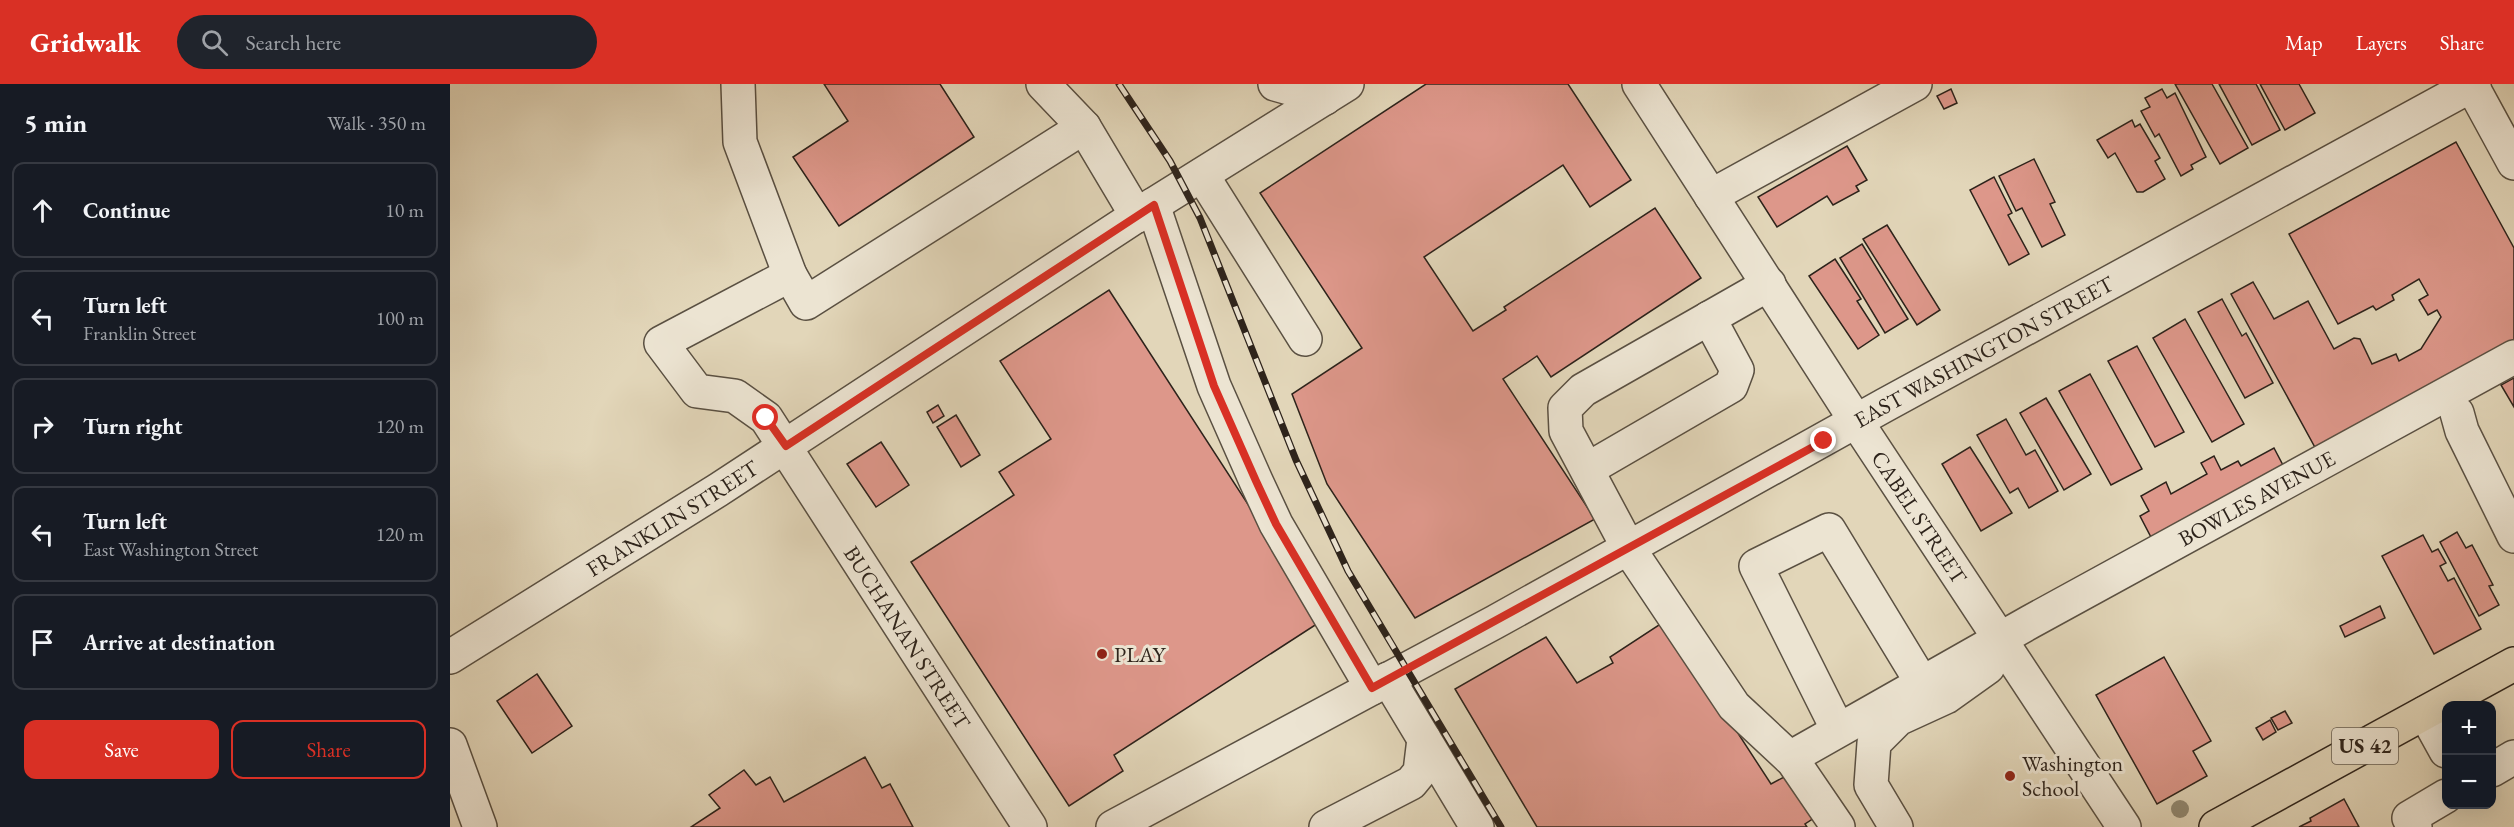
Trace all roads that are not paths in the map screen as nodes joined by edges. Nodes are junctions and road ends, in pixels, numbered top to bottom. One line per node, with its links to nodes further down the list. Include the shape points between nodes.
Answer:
1 (738, 84): 13 (street, via 740,141)
2 (1043, 84): 8 (street)
3 (1275, 84): 7 (street)
4 (1639, 84): 11 (street, CABEL STREET)
5 (1916, 84): 11 (street)
6 (2472, 84): 9 (street); 19 (street, EAST WASHINGTON STREET)
7 (1336, 91): 10 (street, FRANKLIN STREET)
8 (1084, 127): 12 (street); 13 (street, via 806,303)
9 (2514, 163)
10 (1202, 175): 12 (street, FRANKLIN STREET); 16 (street)
11 (1711, 196): 14 (street, CABEL STREET)
12 (1145, 210): 20 (street, FRANKLIN STREET); 27 (street, via 1214,386 1276,524)
13 (790, 275): 20 (street, BUCHANAN STREET, via 660,343 697,392 735,396 766,418)
14 (1769, 284): 15 (street); 19 (street, CABEL STREET)
15 (1709, 318): 21 (street, via 1582,390 1565,408 1566,431); 21 (street, via 1737,370 1731,386)
16 (1305, 339)
17 (2514, 357): 24 (street, BOWLES AVENUE)
18 (2457, 413): 22 (street, via 2462,431)
19 (1856, 421): 23 (street, EAST WASHINGTON STREET); 24 (street, CABEL STREET)
20 (786, 446): 25 (street, FRANKLIN STREET); 40 (street, BUCHANAN STREET)
21 (1588, 468): 23 (street)
22 (2514, 536)
23 (1629, 549): 27 (street, EAST WASHINGTON STREET); 35 (street, via 1734,706)
24 (2005, 647): 28 (street); 45 (street, via 1946,697 1898,719 1874,743 1871,785); 46 (street, CABEL STREET)
25 (450, 657)
26 (2514, 664): 29 (main road, US 42)
27 (1380, 683): 31 (street); 41 (street, EAST WASHINGTON STREET)
28 (1922, 683): 30 (street); 30 (street, via 1829,530 1756,566)
29 (2425, 714): 32 (street); 47 (main road, US 42)
30 (1838, 730): 35 (street)
31 (1424, 739): 38 (street, via 1420,772); 43 (street)
32 (2442, 744)
33 (450, 745): 39 (street)
34 (2514, 757): 36 (street)
35 (1790, 758): 44 (street)
36 (2496, 768)
37 (2442, 798): 48 (street, via 2409,818)
38 (1372, 817): 42 (street)
39 (480, 827)
40 (1030, 827)
41 (1113, 827)
42 (1326, 827)
43 (1477, 827)
44 (1838, 827)
45 (1896, 827)
46 (2124, 827)
47 (2216, 827)
48 (2415, 827)

